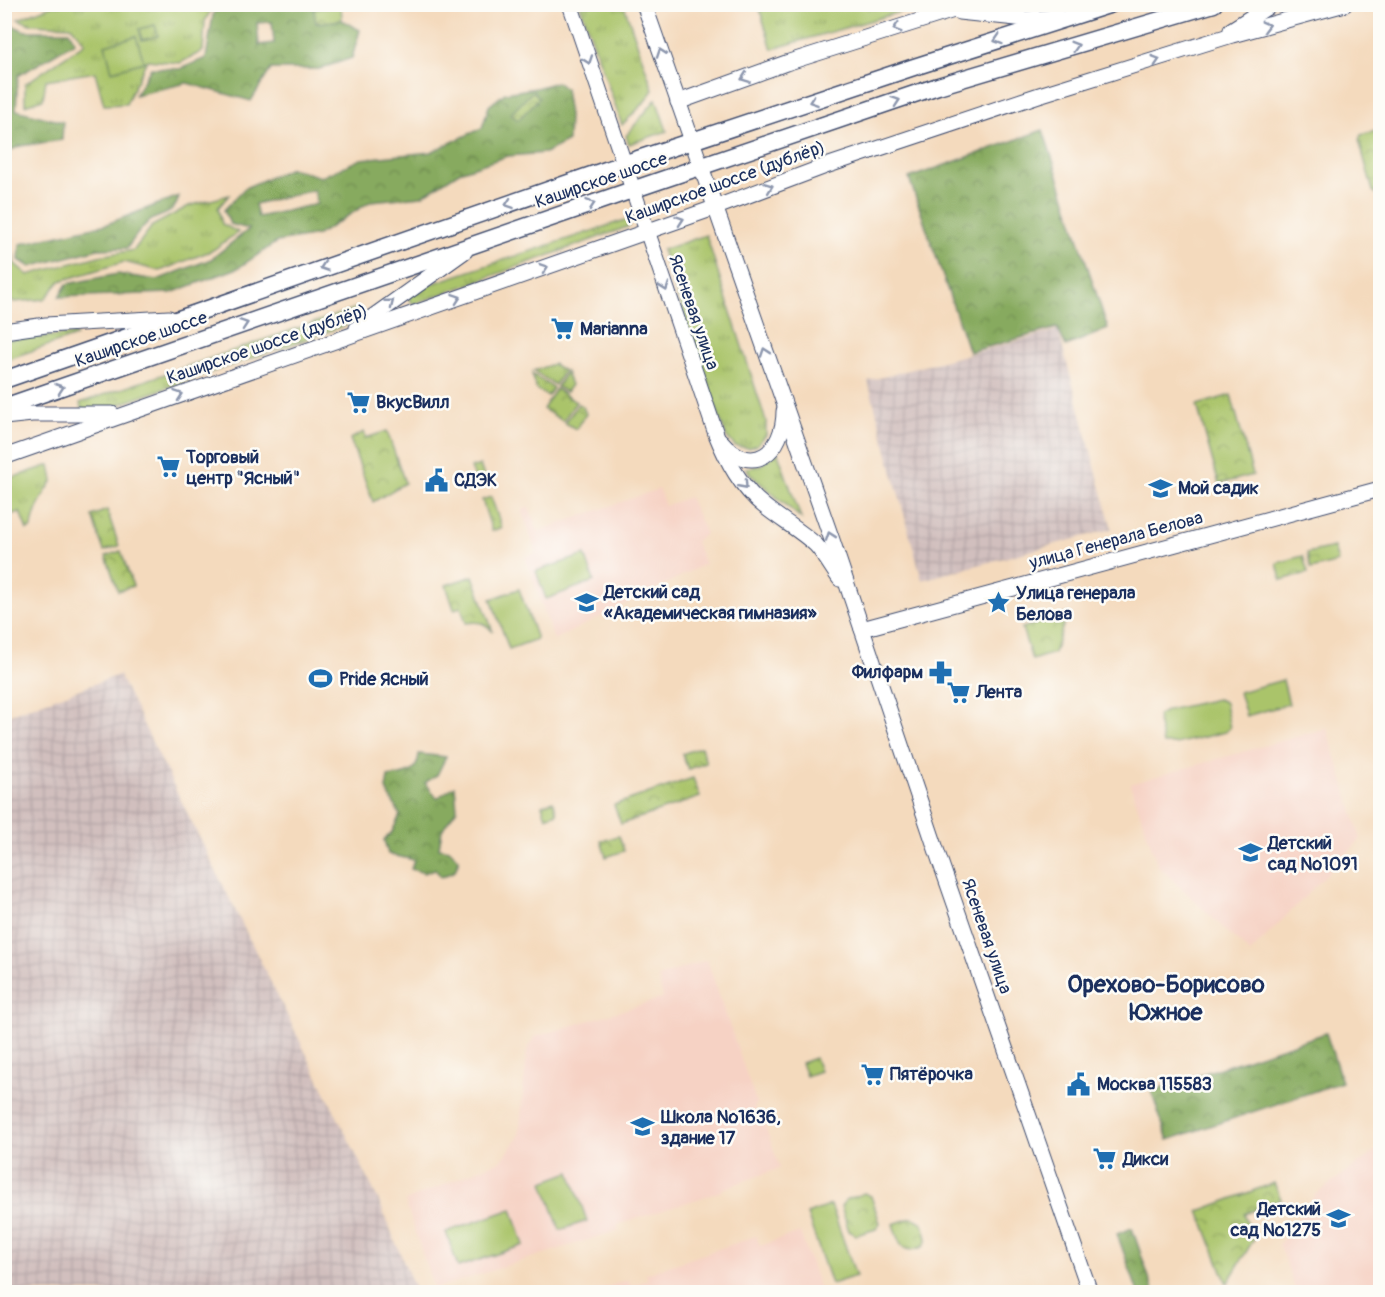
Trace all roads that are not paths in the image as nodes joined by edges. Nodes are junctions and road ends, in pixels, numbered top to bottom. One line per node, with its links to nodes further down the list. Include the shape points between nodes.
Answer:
1 (570, 4): 13 (main road, Ясеневая улица, one-way to 13)
2 (644, 4): 11 (main road, Ясеневая улица, one-way to 2)
3 (973, 4): 8 (main road)
4 (1112, 4): 9 (main road, Каширское шоссе)
5 (1214, 4): 14 (main road, Каширское шоссе, one-way to 5, via 938,86)
6 (1272, 4): 10 (main road)
7 (1345, 4): 10 (main road, Каширское шоссе (дублёр), one-way to 7)
8 (953, 11): 9 (main road, via 1026,19); 11 (main road, one-way to 11, via 786,63)
9 (1074, 16): 12 (main road, Каширское шоссе, one-way to 12)
10 (1210, 42): 16 (main road, Каширское шоссе (дублёр), one-way to 10, via 906,138)
11 (678, 102): 12 (main road, Ясеневая улица)
12 (691, 142): 13 (main road, Каширское шоссе); 14 (main road, Ясеневая улица)
13 (624, 164): 15 (main road, Ясеневая улица); 19 (main road, Каширское шоссе, one-way to 19)
14 (700, 167): 15 (main road, Каширское шоссе); 16 (main road, Ясеневая улица)
15 (632, 190): 17 (main road, Ясеневая улица); 18 (main road, Каширское шоссе, one-way to 15)
16 (714, 208): 17 (main road, Каширское шоссе (дублёр), one-way to 16); 23 (main road, Ясеневая улица, one-way to 16)
17 (646, 232): 21 (main road, Каширское шоссе (дублёр), one-way to 17); 27 (main road, Ясеневая улица, one-way to 27)
18 (476, 244): 21 (main road, one-way to 18); 24 (main road, Каширское шоссе, one-way to 18)
19 (182, 317): 20 (main road); 22 (main road, Каширское шоссе)
20 (4, 330)
21 (343, 338): 25 (main road, Каширское шоссе (дублёр), one-way to 21)
22 (4, 380)
23 (784, 404): 27 (main road, via 784,428 768,453 752,460 740,457); 30 (main road, Ясеневая улица, one-way to 23)
24 (4, 407)
25 (124, 414): 26 (main road); 28 (main road, Каширское шоссе (дублёр))
26 (4, 417)
27 (716, 434): 30 (main road, Ясеневая улица, one-way to 30, via 736,475 763,505 817,546)
28 (4, 457)
29 (1380, 489): 31 (main road, улица Генерала Белова)
30 (849, 591): 31 (main road, Ясеневая улица)
31 (862, 629): 32 (main road, Ясеневая улица)
32 (1090, 1293)

